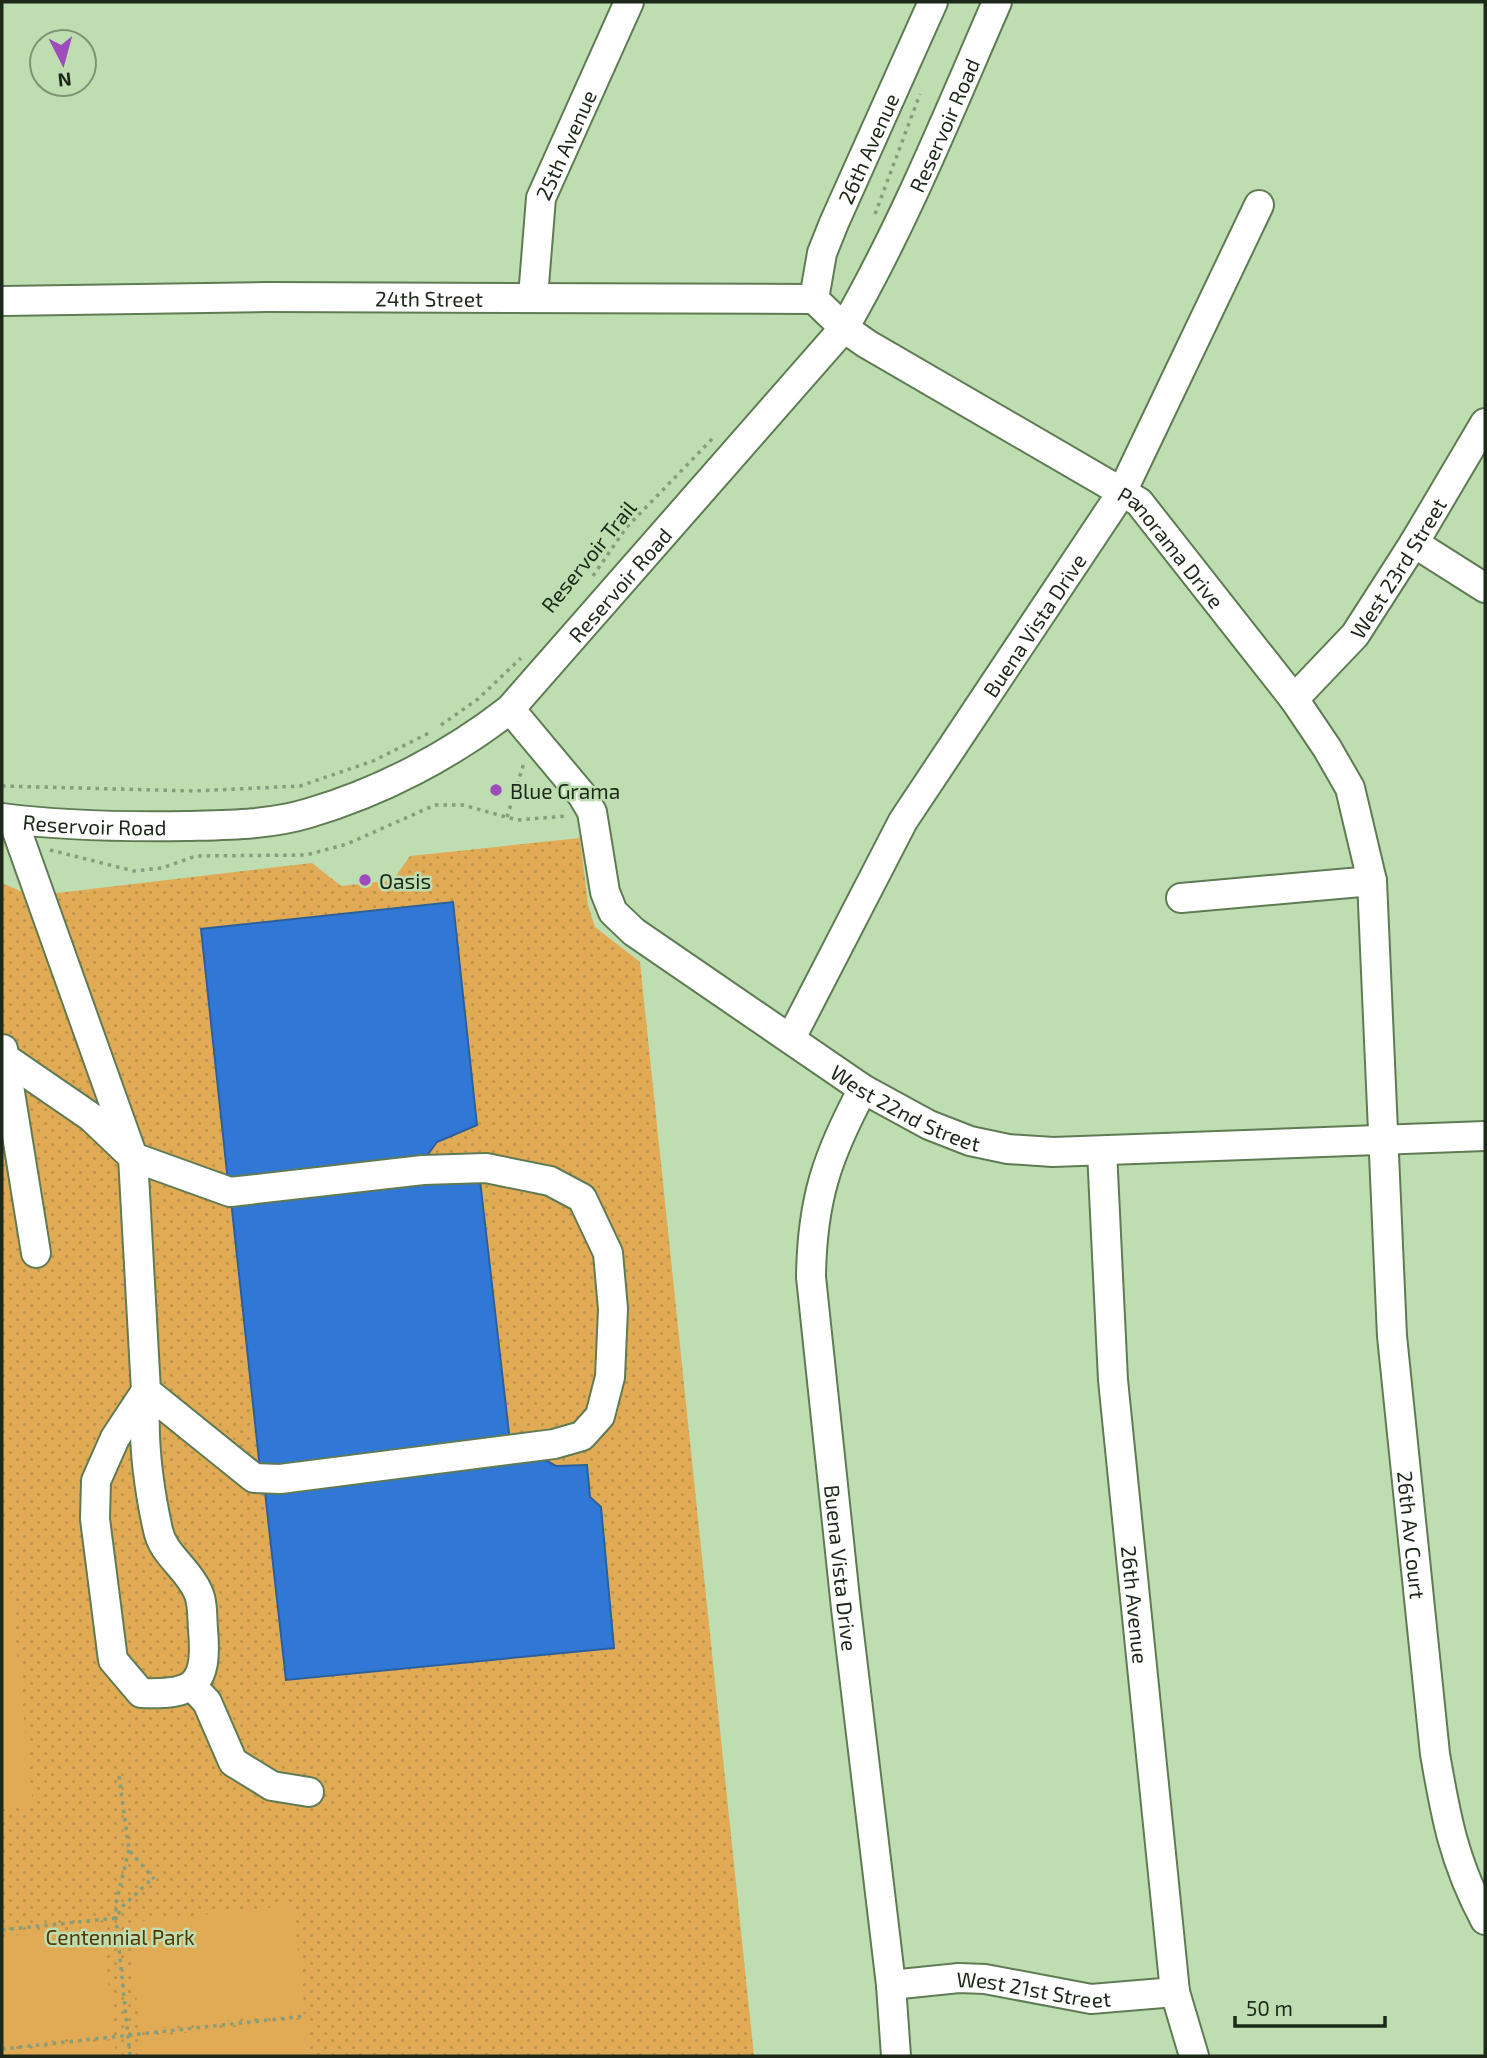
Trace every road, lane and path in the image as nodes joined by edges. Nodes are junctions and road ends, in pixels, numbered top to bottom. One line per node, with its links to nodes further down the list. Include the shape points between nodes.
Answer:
1 (629, 2): 7 (street, 25th Avenue, via 541,198)
2 (933, 2): 8 (street, 26th Avenue, via 834,223 822,253)
3 (997, 2): 10 (street, Reservoir Road, via 918,185)
4 (922, 88): 6 (path)
5 (1259, 205): 13 (street, Buena Vista Drive)
6 (873, 217)
7 (533, 298): 8 (street, 24th Street); 9 (street, 24th Street)
8 (814, 299): 10 (street)
9 (2, 301)
10 (844, 328): 13 (street, Panorama Drive); 19 (street, Reservoir Road)
11 (1485, 422): 14 (street, West 23rd Street)
12 (715, 436): 15 (path, Reservoir Trail, via 626,528)
13 (1122, 492): 18 (street, Panorama Drive, via 1139,502); 26 (street, Buena Vista Drive, via 903,821)
14 (1414, 543): 16 (street); 18 (street, West 23rd Street, via 1355,635)
15 (592, 577)
16 (1485, 588)
17 (524, 654): 21 (path, via 478,699 434,730 373,761 300,786 183,791)
18 (1294, 699): 24 (street, Panorama Drive, via 1350,788)
19 (510, 709): 20 (street, West 22nd Street); 23 (street, Reservoir Road, via 428,764 357,797 306,814 237,825 132,827)
20 (542, 745): 22 (path, via 526,757); 26 (street, West 22nd Street, via 592,812 613,912 634,932)
21 (2, 786)
22 (507, 817)
23 (7, 819): 32 (street)
24 (1372, 881): 25 (street); 30 (street, Panorama Drive)
25 (1181, 898)
26 (790, 1038): 28 (street, West 22nd Street)
27 (3, 1049): 32 (street, via 91,1117); 33 (street)
28 (863, 1089): 31 (street, West 22nd Street, via 929,1125 970,1141 1008,1149); 42 (street, Buena Vista Drive, via 821,1184 811,1236 811,1277)
29 (1485, 1136): 30 (street, West 22nd Street)
30 (1383, 1140): 31 (street, West 22nd Street); 40 (street, 26th Av Court, via 1392,1336 1435,1754 1460,1871)
31 (1102, 1151): 43 (street, 26th Avenue, via 1113,1380)
32 (133, 1157): 34 (street); 34 (street, via 230,1192 423,1170 485,1168 550,1181 582,1198 608,1253 613,1309 610,1377 600,1416 582,1436 554,1444 279,1479 254,1478)
33 (36, 1252)
34 (146, 1391): 35 (street, via 143,1425 158,1532 167,1552 199,1593 205,1649 200,1675); 35 (street, via 115,1438 96,1481 95,1519 113,1660 141,1693 178,1694)
35 (192, 1686): 37 (street, via 207,1702 233,1762 272,1786)
36 (119, 1776): 38 (path)
37 (309, 1792)
38 (129, 1850): 39 (path); 39 (path, via 154,1879)
39 (116, 1918): 41 (path); 45 (path)
40 (1485, 1920)
41 (2, 1930)
42 (891, 1985): 43 (street, West 21st Street, via 960,1978 1091,1999); 48 (street, Buena Vista Drive)
43 (1175, 1993): 49 (street, 26th Avenue)
44 (305, 2016): 45 (path)
45 (128, 2035): 46 (path); 47 (path)
46 (2, 2049)
47 (130, 2056)
48 (897, 2056)
49 (1195, 2056)

